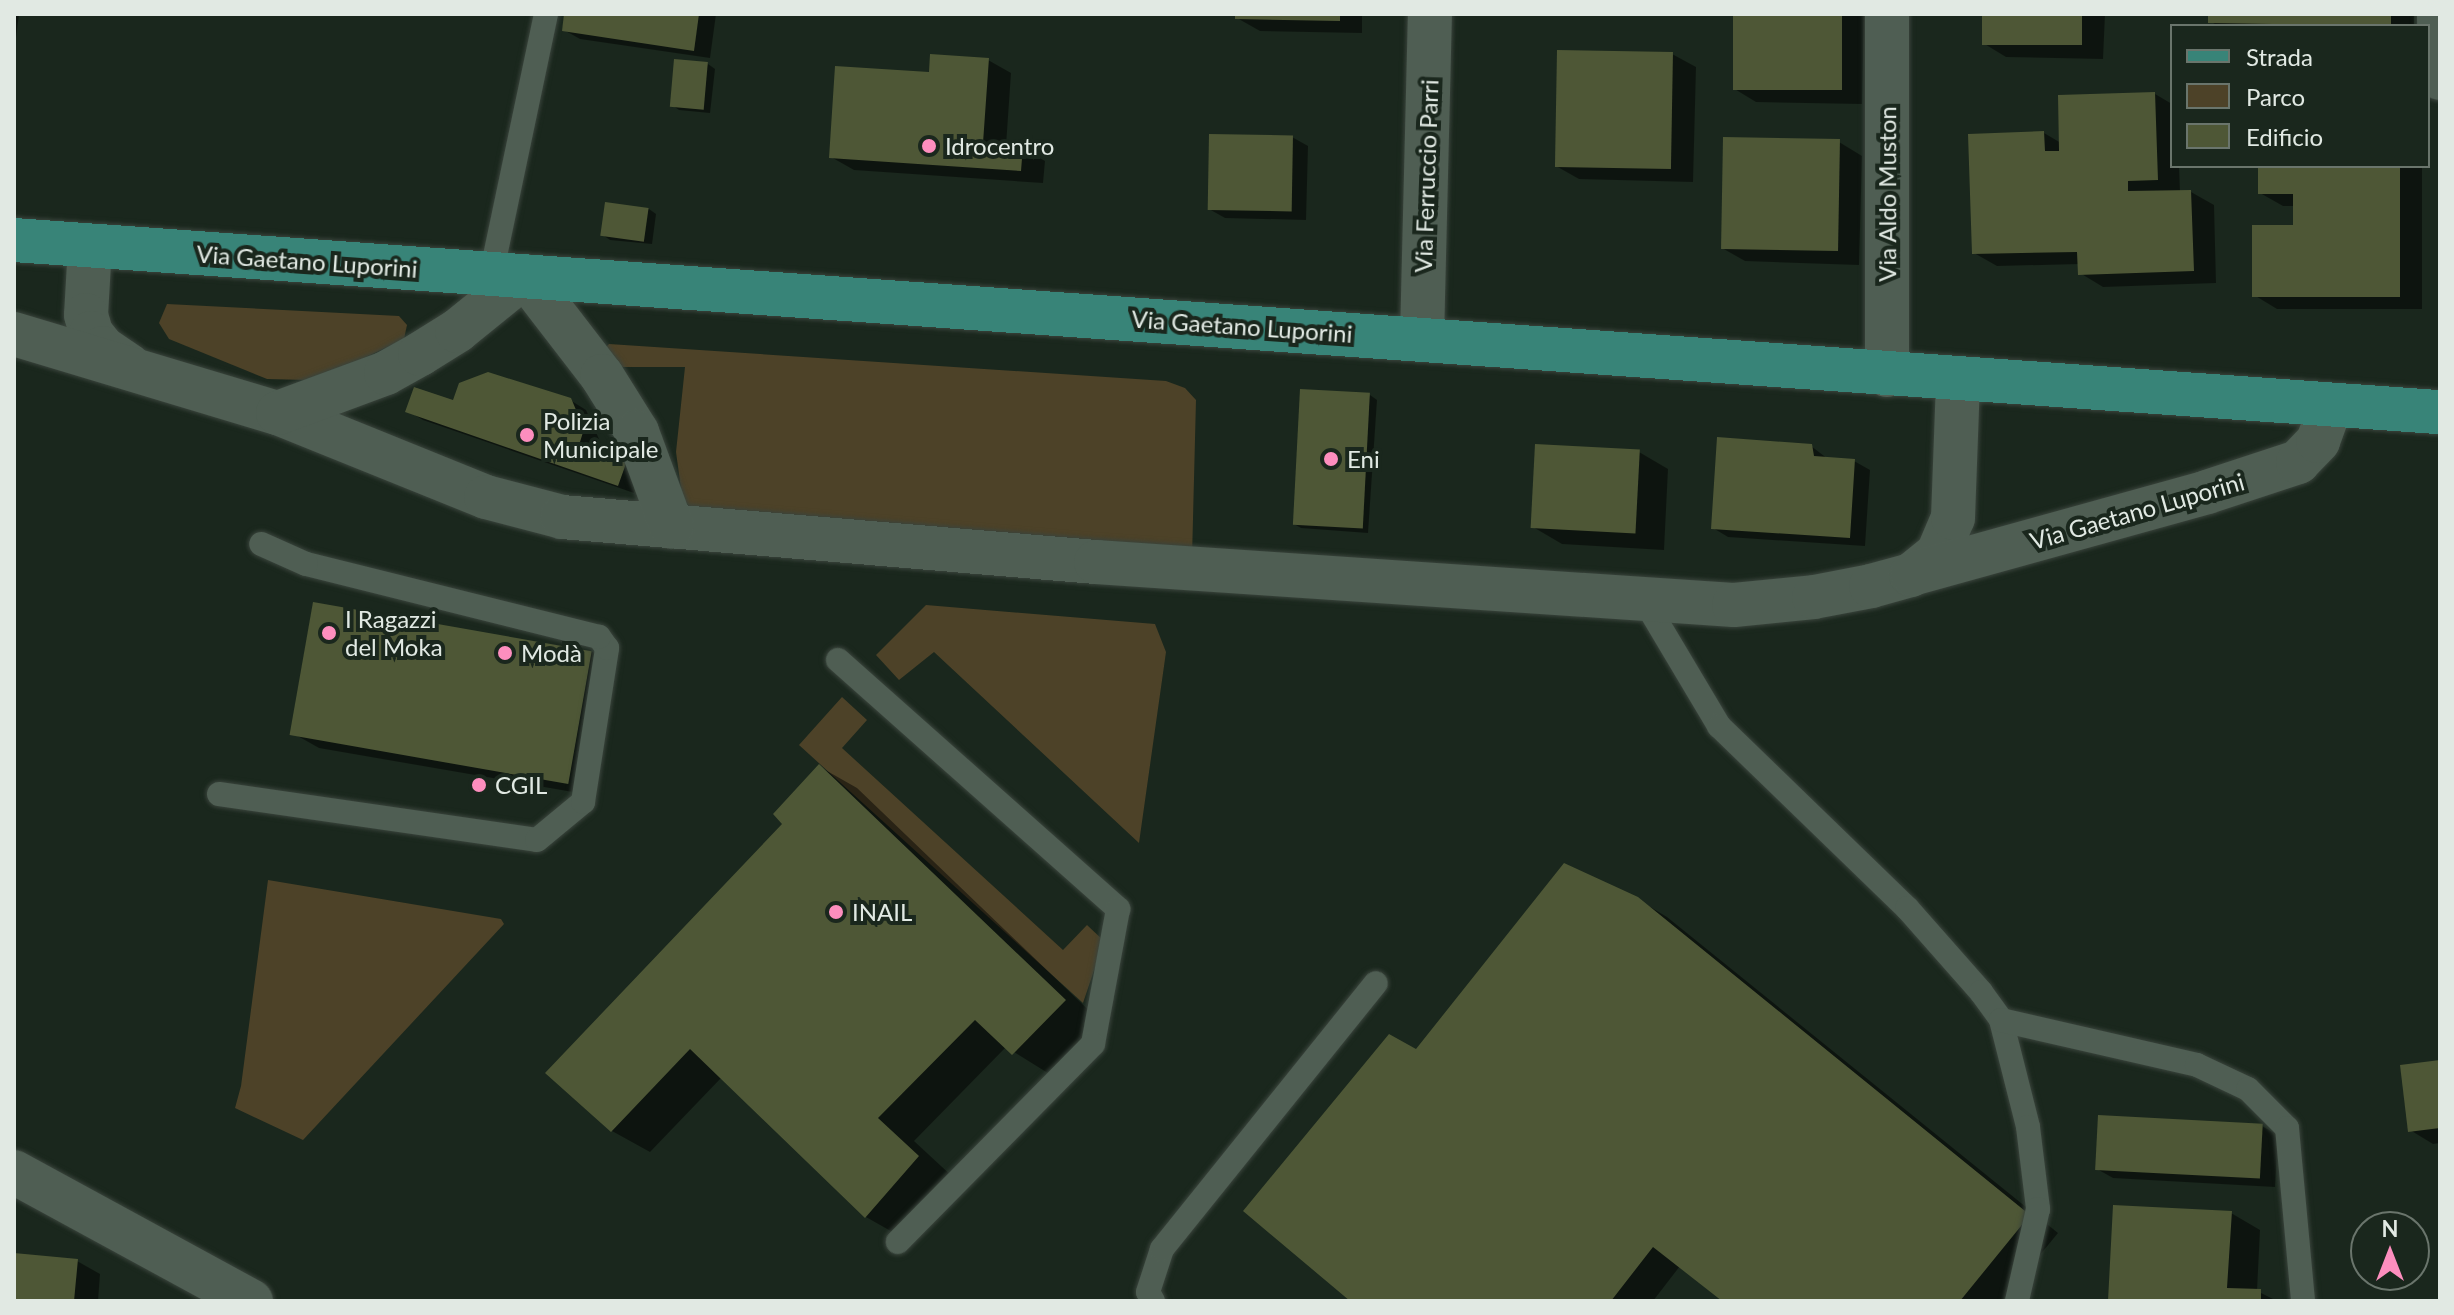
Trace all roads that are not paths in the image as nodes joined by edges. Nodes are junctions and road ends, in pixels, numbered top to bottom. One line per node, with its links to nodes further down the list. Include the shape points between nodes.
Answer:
1 (546, 14): 8 (lane)
2 (1430, 14): 10 (street, Via Ferruccio Parri)
3 (1887, 14): 12 (street, Via Aldo Muston)
4 (2439, 14): 5 (street)
5 (2440, 78)
6 (14, 240): 7 (main road, Via Gaetano Luporini)
7 (90, 246): 8 (main road, Via Gaetano Luporini); 11 (street, Via Gaetano Luporini, via 86,315 91,333 103,348)
8 (508, 275): 10 (main road, Via Gaetano Luporini); 16 (street, via 457,331 420,354 386,373); 17 (street, via 602,376 637,432)
9 (14, 334): 11 (street, Via Gaetano Luporini)
10 (1422, 338): 12 (main road, Via Gaetano Luporini)
11 (139, 371): 16 (street, Via Gaetano Luporini)
12 (1887, 375): 13 (main road, Via Gaetano Luporini)
13 (1958, 380): 14 (main road, Via Gaetano Luporini); 19 (street, Via Gaetano Luporini, via 1953,518 1938,553)
14 (2331, 405): 15 (main road, Via Gaetano Luporini); 19 (street, Via Gaetano Luporini, via 2318,441 2298,462)
15 (2440, 412)
16 (278, 413): 17 (street, Via Gaetano Luporini, via 486,497 562,517)
17 (672, 527): 20 (street, Via Gaetano Luporini)
18 (261, 544): 22 (lane, via 306,564 599,637 607,648 583,802 537,840)
19 (1911, 575): 20 (street, Via Gaetano Luporini, via 1771,602)
20 (1644, 600): 24 (lane, via 1719,726 1907,908)
21 (838, 660): 26 (lane, via 1118,909 1093,1044)
22 (219, 794)
23 (1376, 983): 28 (lane, via 1162,1249 1148,1292)
24 (2001, 1020): 29 (lane, via 2028,1127 2038,1209); 30 (lane, via 2197,1065 2248,1089 2287,1128)
25 (14, 1172): 27 (street)
26 (898, 1242)
27 (251, 1301)
28 (1153, 1301)
29 (2017, 1301)
30 (2303, 1301)

